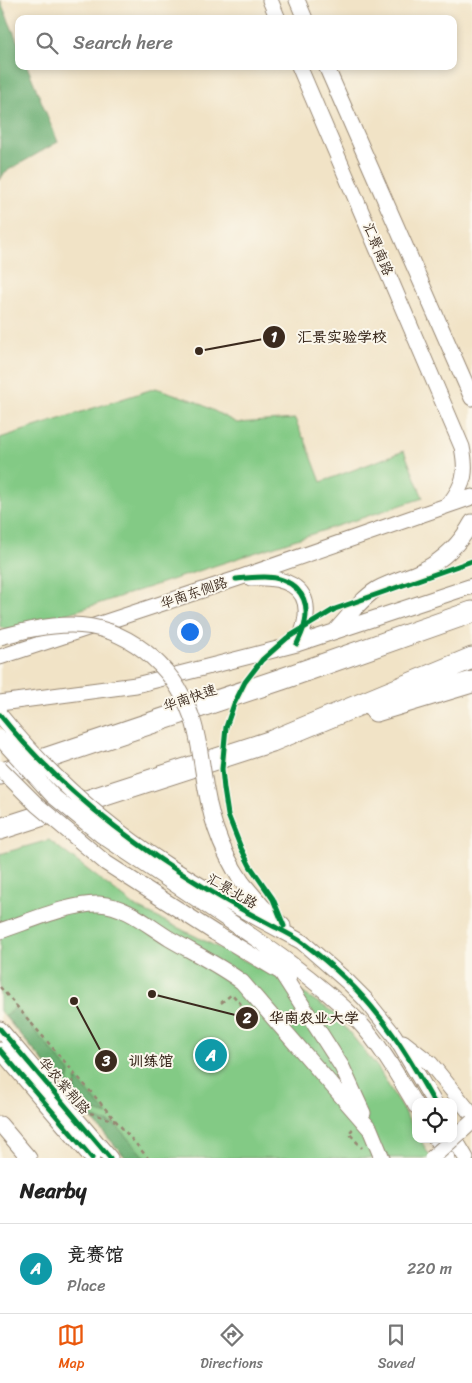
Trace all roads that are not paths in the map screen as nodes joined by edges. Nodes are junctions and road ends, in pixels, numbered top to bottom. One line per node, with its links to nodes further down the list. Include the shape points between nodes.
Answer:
1 (270, 0): 3 (street)
2 (297, 0): 4 (street)
3 (276, 15)
4 (303, 15)
5 (304, 70): 10 (street, 汇景南路, via 456,431 465,462 465,476)
6 (328, 70): 7 (street, 汇景南路)
7 (469, 387): 8 (street, 汇景南路)
8 (472, 398)
9 (472, 496): 10 (street, 华南东侧路)
10 (450, 503): 12 (street, 华南东侧路)
11 (472, 522): 15 (street, via 446,554 424,569 365,598)
12 (236, 578): 16 (street, 华南东侧路); 18 (street, via 274,578 295,586 306,608 306,620)
13 (472, 586): 15 (street)
14 (472, 612): 27 (highway, 华南快速)
15 (335, 631): 18 (street)
16 (77, 632): 17 (street, via 21,639); 19 (street, 华南东侧路)
17 (0, 636): 31 (street, bridge, via 32,629 89,626 135,644 159,663 179,689 191,716 216,834 231,866 263,907)
18 (297, 644): 22 (street, via 136,685)
19 (0, 657)
20 (472, 658): 25 (highway)
21 (472, 682): 25 (highway)
22 (0, 703)
23 (0, 715): 29 (street, 汇景北路, bridge, via 74,793)
24 (0, 738): 29 (street, 汇景北路, bridge, via 54,796 101,835)
25 (272, 741): 28 (highway)
26 (0, 768): 32 (street, bridge, via 106,863)
27 (0, 774)
28 (0, 829)
29 (221, 907): 31 (street, 汇景北路); 33 (street, 汇景北路)
30 (0, 931): 42 (street, via 74,907 98,904 118,908 143,920 242,982)
31 (302, 942): 35 (street, 汇景北路, via 365,999)
32 (281, 972): 33 (street); 42 (street, via 342,1067)
33 (339, 1004): 38 (street, 汇景北路, via 359,1022)
34 (0, 1030): 50 (street, 华农紫荆路)
35 (394, 1035): 37 (street, 汇景北路); 39 (street, via 431,1064)
36 (0, 1050): 49 (street, 华农紫荆路)
37 (432, 1098)
38 (412, 1100)
39 (472, 1115)
40 (472, 1122): 43 (street, bridge)
41 (0, 1124): 48 (street)
42 (370, 1129): 51 (street)
43 (457, 1135)
44 (438, 1143): 53 (street)
45 (448, 1143): 52 (street, bridge)
46 (456, 1143): 54 (street)
47 (472, 1154): 54 (street)
48 (29, 1158)
49 (92, 1158)
50 (110, 1158)
51 (382, 1158)
52 (432, 1158)
53 (447, 1158)
54 (466, 1158)

